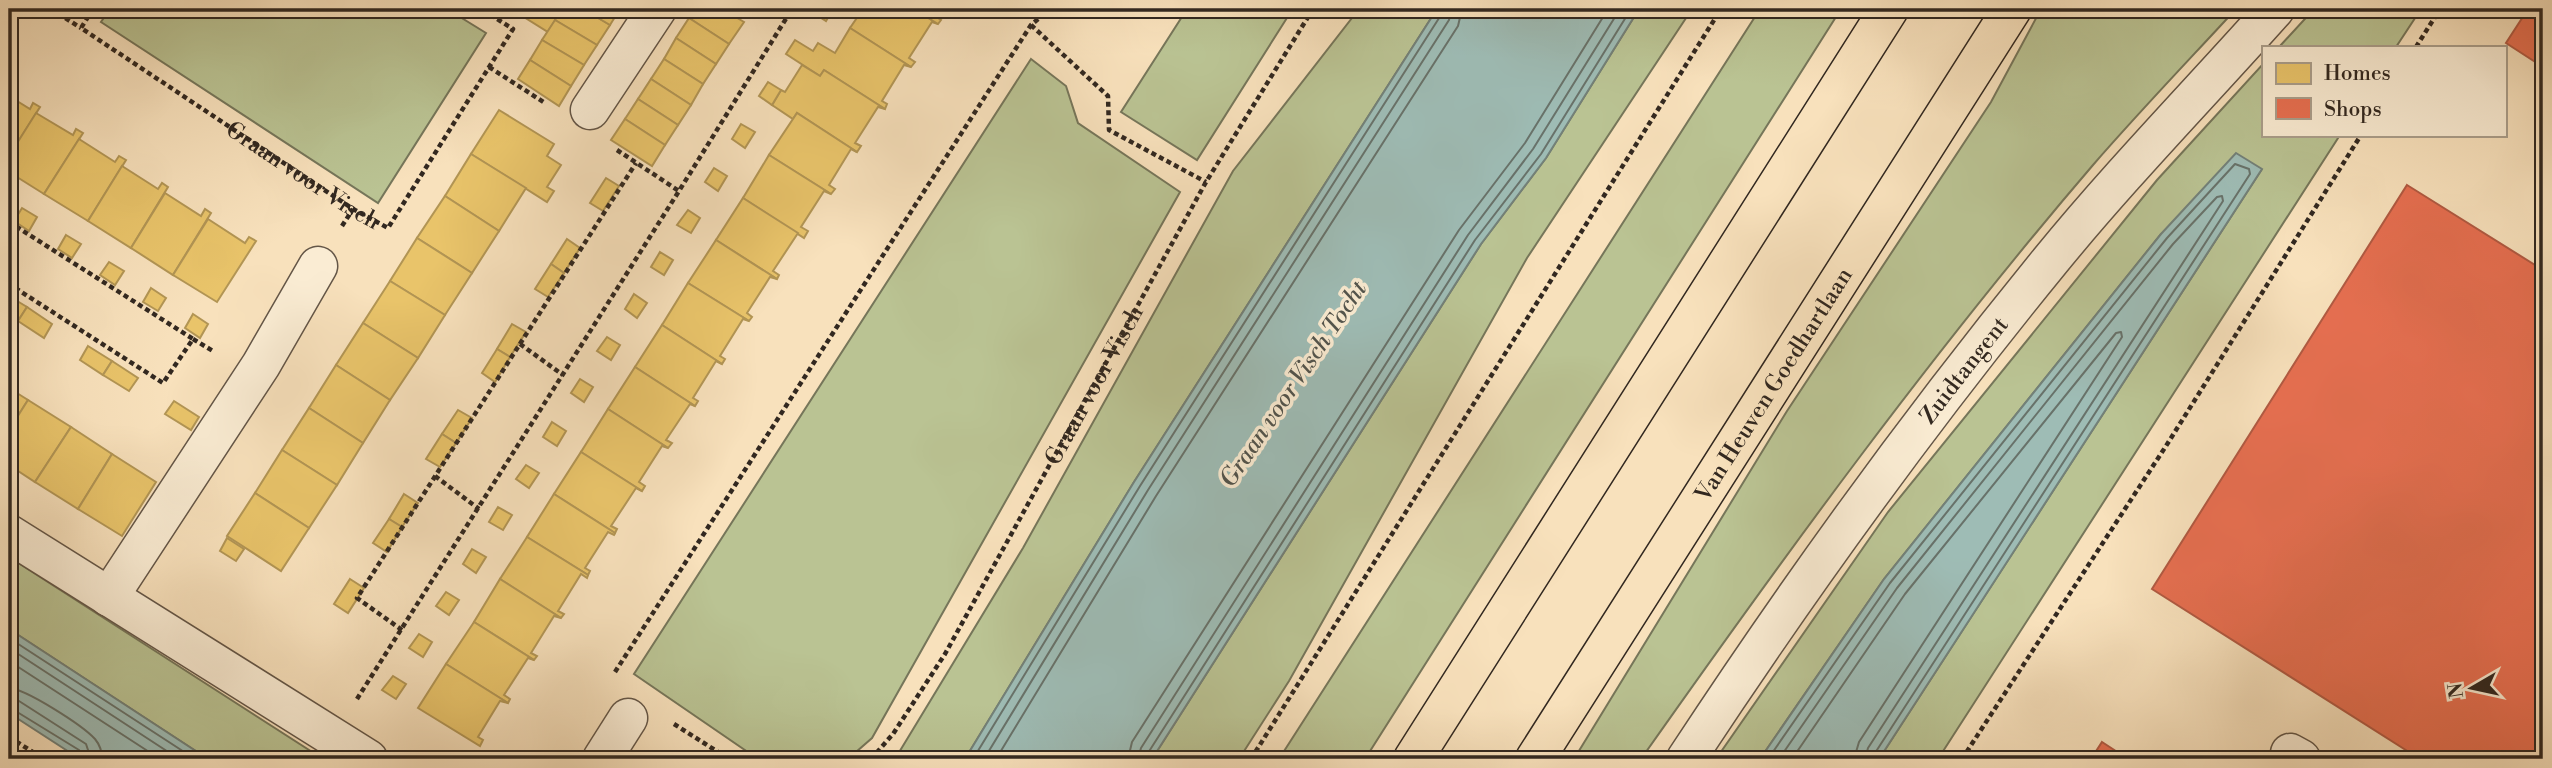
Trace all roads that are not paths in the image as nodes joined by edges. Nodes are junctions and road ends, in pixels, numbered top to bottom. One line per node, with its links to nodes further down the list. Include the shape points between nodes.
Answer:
1 (657, 9): 5 (street)
2 (1889, 9): 12 (main road)
3 (2012, 9): 13 (main road, Van Heuven Goedhartlaan)
4 (2276, 9): 14 (street, Zuidtangent, via 2051,259 1897,457 1755,654)
5 (590, 110)
6 (318, 266): 8 (street, via 261,365)
7 (9, 534): 8 (street)
8 (109, 597): 10 (street)
9 (628, 718): 11 (street)
10 (368, 759)
11 (602, 759)
12 (1413, 759)
13 (1535, 759)
14 (1686, 759)

